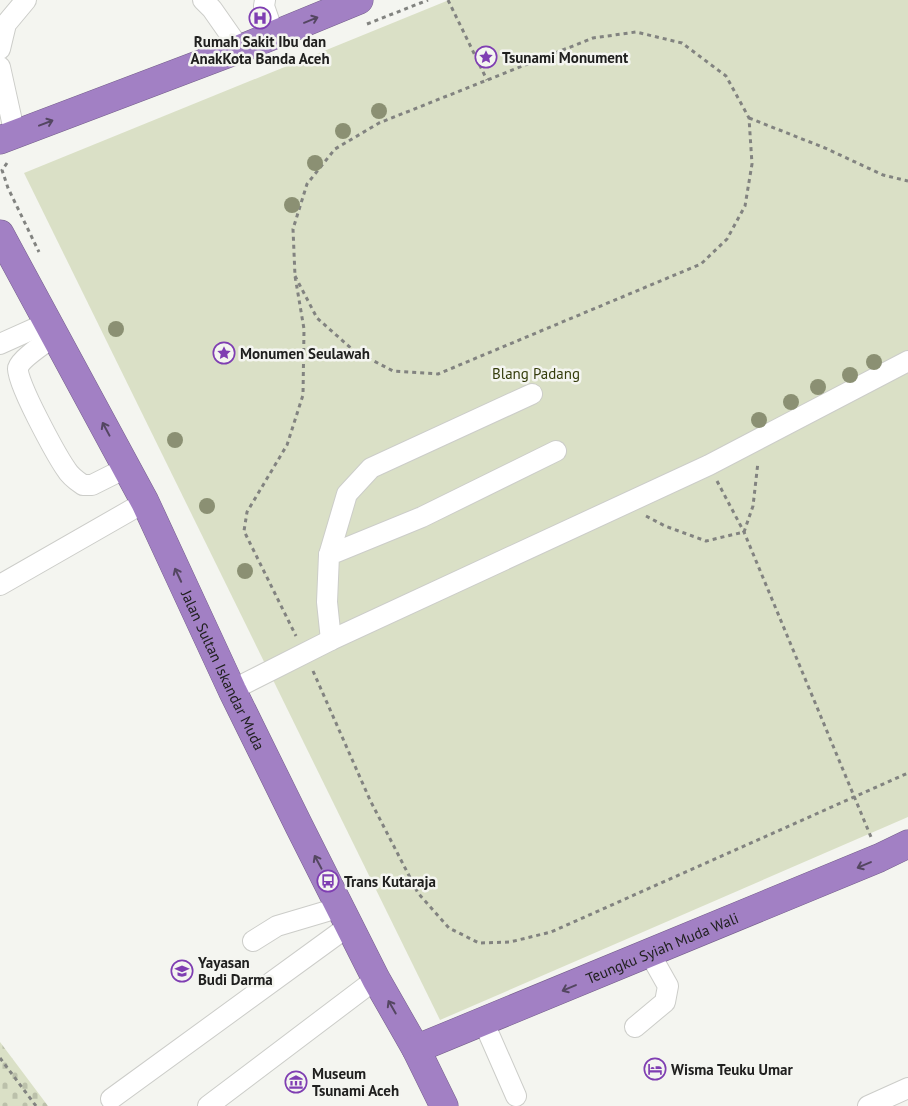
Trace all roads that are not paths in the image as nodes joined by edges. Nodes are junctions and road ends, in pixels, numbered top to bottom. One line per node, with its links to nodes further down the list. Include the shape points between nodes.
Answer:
1 (26, 0): 6 (street, via 6,24)
2 (203, 0): 7 (street)
3 (265, 0): 5 (street)
4 (361, 13): 5 (highway, one-way to 4)
5 (274, 35): 7 (highway)
6 (0, 49)
7 (240, 49): 9 (highway, one-way to 7)
8 (0, 67): 9 (street)
9 (9, 145)
10 (0, 234): 11 (highway, Jalan Sultan Iskandar Muda)
11 (52, 329): 12 (street); 16 (highway, Jalan Sultan Iskandar Muda, one-way to 11); 16 (street, via 18,368 18,377 29,401 66,470 83,485 92,485)
12 (0, 344)
13 (908, 361): 20 (street, via 709,465)
14 (532, 394): 18 (street, via 371,468 347,494)
15 (556, 451): 18 (street, via 422,517)
16 (126, 468): 17 (highway, Jalan Sultan Iskandar Muda)
17 (145, 502): 19 (street); 21 (highway, Jalan Sultan Iskandar Muda, one-way to 17)
18 (329, 555): 20 (street, via 327,602)
19 (0, 585)
20 (331, 640): 21 (street)
21 (232, 690): 23 (highway, Jalan Sultan Iskandar Muda, one-way to 21)
22 (908, 844): 25 (highway, Teungku Syiah Muda Wali, one-way to 25)
23 (346, 916): 24 (street, via 277,926); 26 (highway, Jalan Sultan Iskandar Muda); 32 (street)
24 (253, 941)
25 (650, 954): 27 (highway, Teungku Syiah Muda Wali, one-way to 27); 28 (street, via 668,986 665,1002)
26 (376, 979): 29 (highway, Jalan Sultan Iskandar Muda, one-way to 26); 33 (street)
27 (484, 1023): 29 (highway, Teungku Syiah Muda Wali); 31 (street)
28 (635, 1027)
29 (416, 1049): 34 (highway, Jalan Sultan Iskandar Muda)
30 (908, 1088): 35 (street)
31 (516, 1096)
32 (111, 1099)
33 (208, 1106)
34 (444, 1106)
35 (868, 1106)

